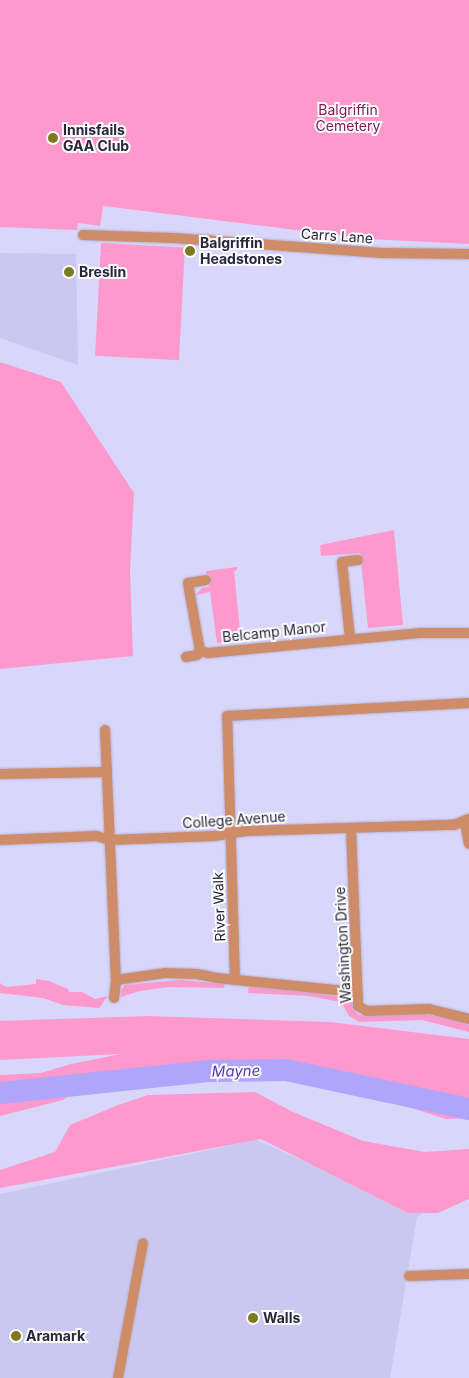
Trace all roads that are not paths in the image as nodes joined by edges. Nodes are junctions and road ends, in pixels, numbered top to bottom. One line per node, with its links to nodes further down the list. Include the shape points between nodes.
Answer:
1 (83, 235): 2 (street, Carrs Lane, via 385,253)
2 (469, 254)
3 (358, 560): 6 (street, via 342,562)
4 (206, 580): 7 (street, via 188,583)
5 (469, 633): 6 (street, Belcamp Manor)
6 (350, 638): 7 (street, Belcamp Manor, via 208,653)
7 (200, 651): 8 (street, Belcamp Manor)
8 (186, 657)
9 (469, 703): 15 (street, River Walk, via 227,716)
10 (105, 730): 11 (street)
11 (107, 772): 12 (street); 17 (street)
12 (0, 774)
13 (467, 820): 14 (street, College Avenue, via 454,825); 18 (street)
14 (351, 828): 15 (street, College Avenue); 21 (street, Washington Drive)
15 (231, 834): 17 (street, College Avenue); 20 (street, River Walk)
16 (0, 840): 17 (street, College Avenue, via 96,836)
17 (110, 840): 19 (street)
18 (469, 844)
19 (116, 980): 20 (street, via 197,974); 22 (street)
20 (236, 980): 21 (street)
21 (356, 992): 23 (street, Washington Drive, via 358,1006 364,1010 429,1009)
22 (114, 998)
23 (469, 1019)
24 (143, 1243): 27 (street)
25 (469, 1274): 26 (street)
26 (409, 1276)
27 (118, 1378)

